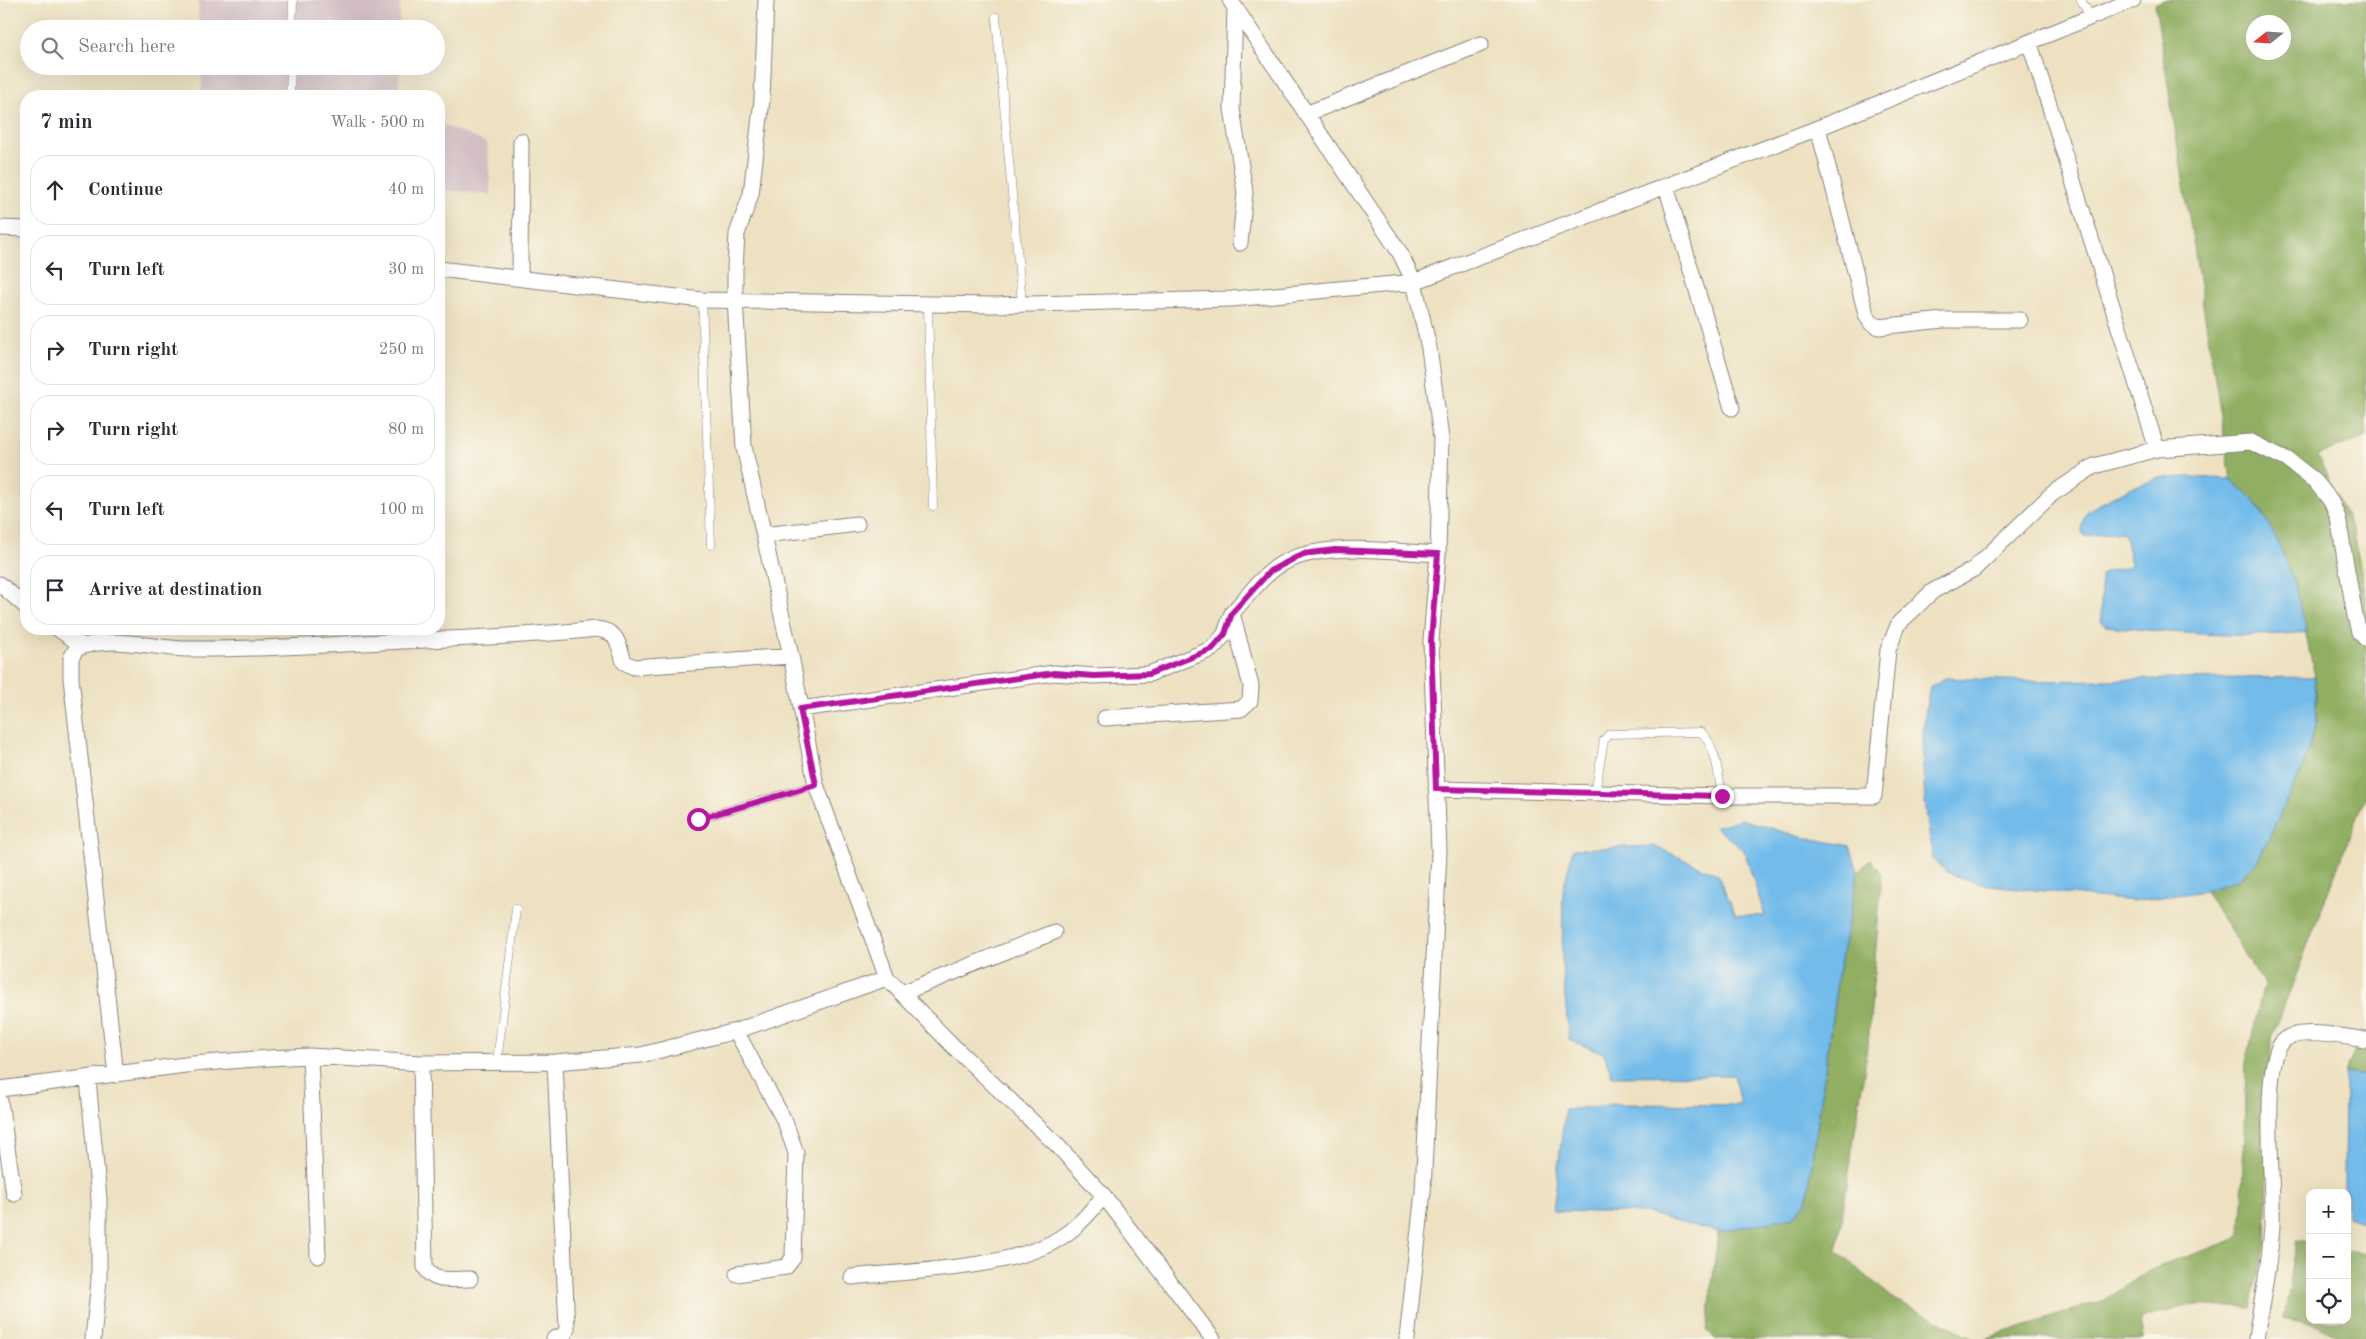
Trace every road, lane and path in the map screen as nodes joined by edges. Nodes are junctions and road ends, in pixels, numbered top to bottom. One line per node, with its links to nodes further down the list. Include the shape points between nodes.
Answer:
1 (293, 0): 8 (lane)
2 (766, 0): 24 (street, via 762,100 751,194 737,234)
3 (2081, 0): 7 (lane)
4 (2133, 0): 7 (street)
5 (1232, 4): 13 (street); 19 (street, via 1232,109 1245,192)
6 (996, 17): 26 (lane)
7 (2091, 18): 10 (street)
8 (292, 20)
9 (1481, 44): 13 (street)
10 (2030, 44): 14 (street); 29 (street)
11 (291, 75): 12 (lane)
12 (290, 90)
13 (1306, 114): 22 (street, via 1400,253)
14 (1818, 128): 16 (street); 27 (street, via 1871,323 1879,327 1943,320)
15 (521, 141): 21 (street)
16 (1666, 186): 22 (street); 28 (street)
17 (0, 228): 18 (street)
18 (20, 229)
19 (1240, 243)
20 (445, 269): 21 (street)
21 (520, 278): 23 (street)
22 (1414, 282): 26 (street, via 1232,299); 34 (street, via 1429,348 1442,438)
23 (702, 300): 24 (street); 33 (lane)
24 (734, 300): 25 (street); 32 (street, via 744,448)
25 (928, 304): 26 (street); 30 (lane)
26 (1022, 304)
27 (2020, 320)
28 (1732, 408)
29 (2157, 449): 39 (street, via 2251,442 2288,460 2315,481 2331,501 2338,518 2355,616 2359,632); 47 (street, via 2094,466 2052,494 1974,569 1933,591 1899,623 1888,650 1874,796)
30 (933, 506)
31 (856, 524): 32 (street)
32 (764, 535): 41 (street)
33 (712, 545)
34 (1438, 554): 37 (street, via 1335,550 1303,554 1270,571); 45 (street, via 1431,641)
35 (0, 584): 36 (street)
36 (20, 602)
37 (1232, 613): 42 (street, via 1225,634 1212,649 1149,674 1094,676 1054,673); 43 (street, via 1251,686 1250,701 1241,710)
38 (67, 635): 40 (street)
39 (2366, 639)
40 (83, 646): 41 (street, via 112,643 185,649 340,644 596,628 608,630 616,638 624,662 634,667); 59 (street, via 72,653 71,678)
41 (791, 656): 42 (street)
42 (800, 709): 44 (street)
43 (1105, 718)
44 (816, 785): 48 (lane); 51 (street)
45 (1436, 789): 46 (street); 72 (street, via 1438,851 1423,1192)
46 (1595, 793): 47 (street); 47 (lane, via 1604,740 1609,734 1701,732 1712,747)
47 (1722, 796)
48 (698, 819)
49 (516, 909): 56 (lane)
50 (1054, 932): 52 (street)
51 (887, 978): 52 (street); 53 (street)
52 (902, 994): 64 (street, via 1057,1144)
53 (736, 1032): 57 (street, via 641,1055); 66 (street, via 786,1122 796,1153 793,1258 786,1267)
54 (2366, 1040): 73 (street, via 2308,1033 2285,1039 2276,1051 2269,1122 2272,1223)
55 (310, 1056): 58 (street); 59 (street, via 193,1064); 65 (street)
56 (497, 1062): 57 (street); 58 (street)
57 (555, 1062): 70 (street, via 567,1329 564,1335)
58 (421, 1063): 68 (street, via 425,1267 428,1275 435,1279)
59 (116, 1075): 60 (street)
60 (88, 1079): 61 (street); 69 (street, via 99,1199 99,1280)
61 (0, 1089)
62 (0, 1101): 63 (street)
63 (14, 1194)
64 (1104, 1196): 67 (street, via 1081,1223 1058,1239 1012,1257 961,1266); 71 (street)
65 (318, 1256)
66 (736, 1274)
67 (852, 1277)
68 (470, 1279)
69 (93, 1339)
70 (554, 1339)
71 (1213, 1339)
72 (1407, 1339)
73 (2256, 1339)

